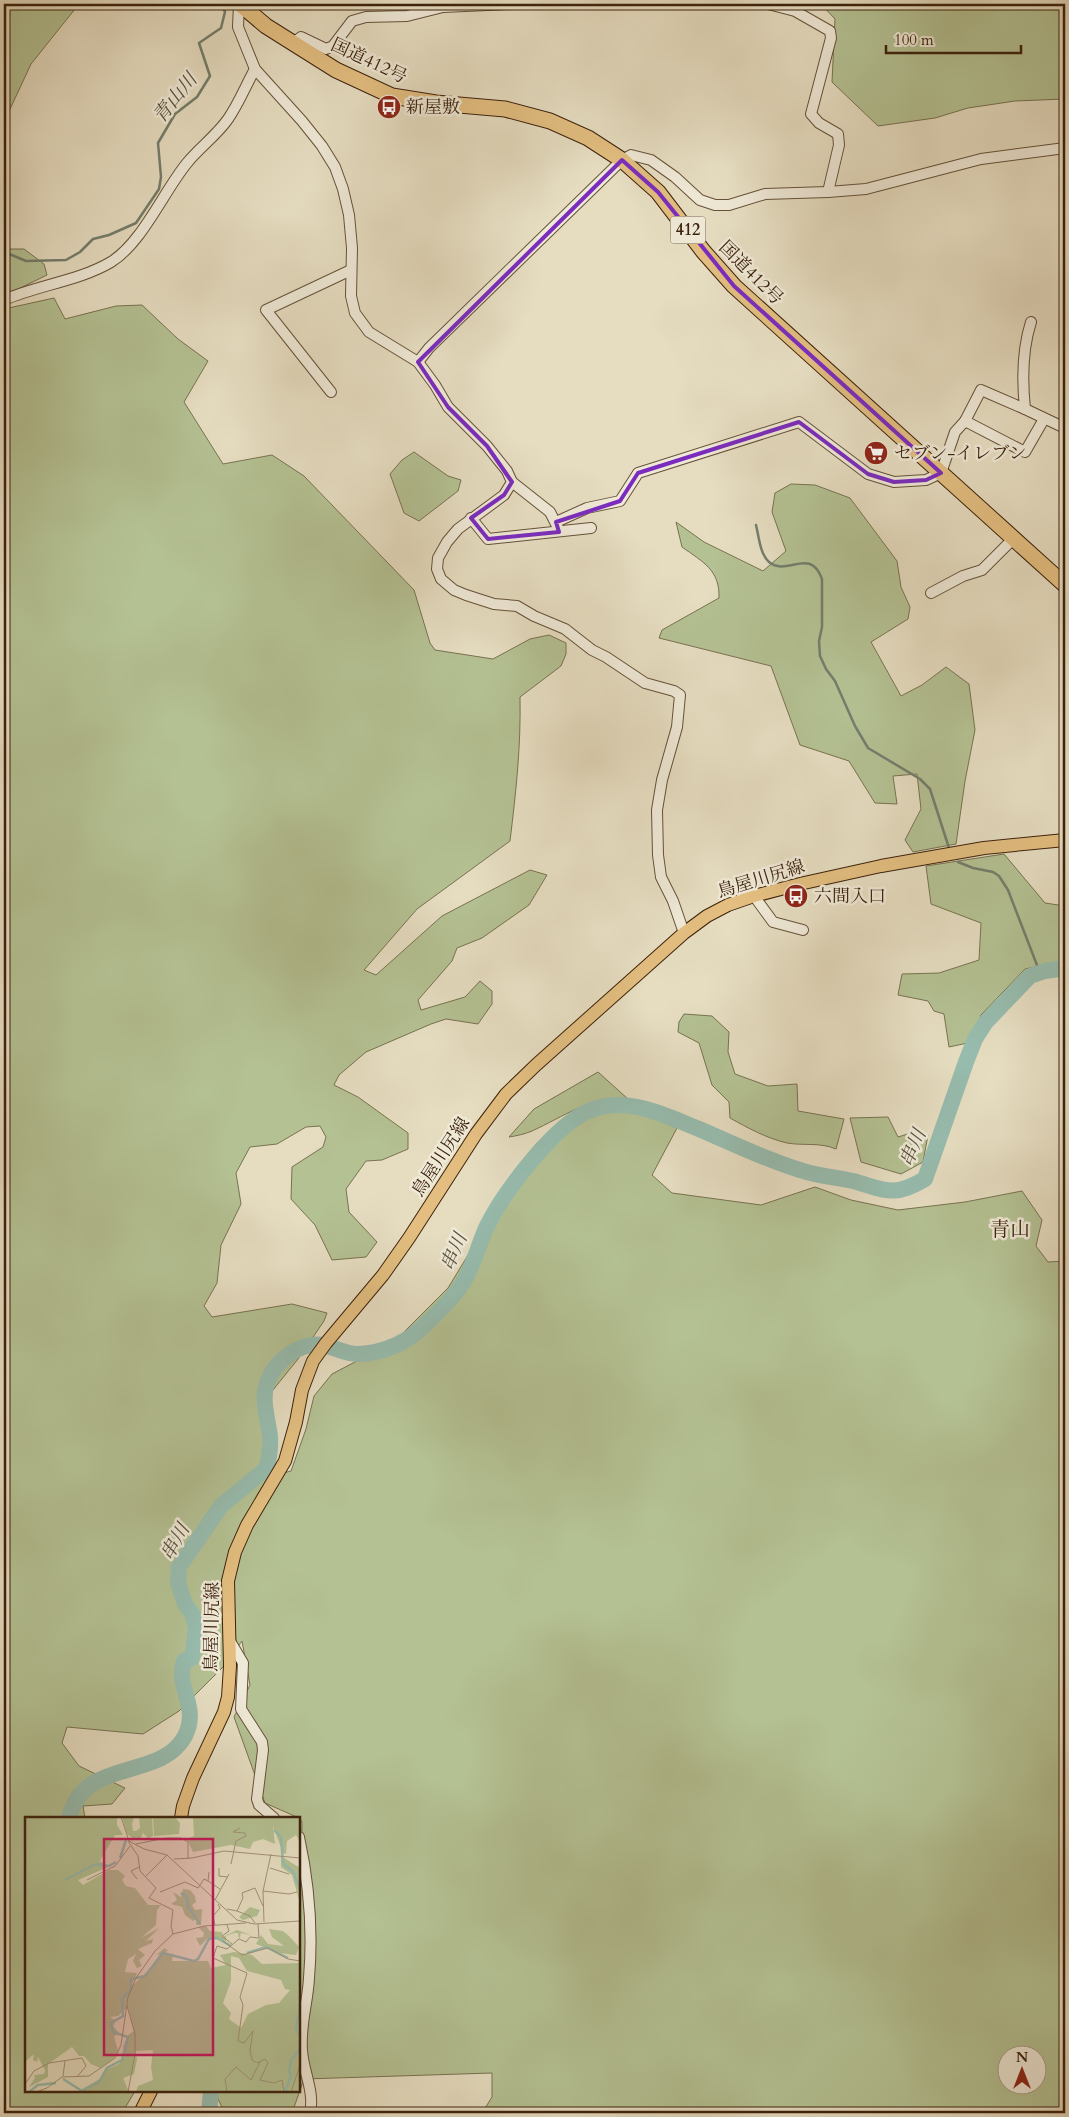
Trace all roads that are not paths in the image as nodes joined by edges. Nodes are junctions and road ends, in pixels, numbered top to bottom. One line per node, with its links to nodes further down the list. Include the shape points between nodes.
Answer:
1 (240, 4): 4 (highway, 国道412号 / 412); 5 (street, via 238,28)
2 (512, 4): 4 (street, via 443,7 407,16 366,16 352,21 333,46 326,49 301,38)
3 (768, 4): 8 (street, via 795,11 830,31 831,38 810,114 838,134 839,144)
4 (293, 44): 7 (highway, 国道412号 / 412, via 336,70 392,96 505,109 530,115 588,138)
5 (256, 69): 9 (street, via 307,128 335,167 349,215); 10 (street, via 228,120 186,163 136,238 121,253 111,262 54,285 25,291)
6 (1065, 148): 8 (street, via 980,159 866,189)
7 (622, 160): 8 (street, via 631,155 651,160 676,177 700,200 715,205 729,205 765,194); 12 (street); 18 (highway, 国道412号 / 412, via 658,192 734,286)
8 (828, 192)
9 (351, 270): 12 (street, via 350,296 355,313 369,332); 13 (street, via 266,310)
10 (4, 300)
11 (1031, 322): 14 (street, via 1022,378)
12 (418, 362): 19 (street, via 448,407 487,446)
13 (331, 392)
14 (1025, 410): 15 (street); 16 (street, via 981,390)
15 (1044, 419): 16 (street, via 1025,452); 17 (street)
16 (965, 422): 18 (street, via 955,432)
17 (1065, 428)
18 (941, 472): 21 (street, via 926,480 894,482 868,474 799,422 638,473 620,501 587,508); 23 (highway, 国道412号 / 412)
19 (512, 482): 20 (street, via 504,495); 21 (street, via 550,512)
20 (471, 518): 21 (street, via 488,539); 29 (street, via 458,528 438,558 437,569 441,579 466,596 494,604 518,606 565,629 645,683 680,695 676,727 662,780 658,855 661,877)
21 (558, 527): 22 (street)
22 (591, 528)
23 (1014, 538): 24 (highway, 国道412号 / 412); 25 (street, via 982,570)
24 (1065, 585)
25 (931, 593)
26 (1065, 840): 27 (main road, 鳥屋川尻線, via 984,848 881,866)
27 (754, 896): 28 (street, via 773,922); 29 (main road, 鳥屋川尻線, via 707,916)
28 (803, 930)
29 (684, 933): 30 (main road, 鳥屋川尻線, via 506,1094 476,1134 399,1253 314,1361 302,1390 285,1461 235,1552 228,1581)
30 (229, 1640): 31 (main road, 鳥屋川尻線, via 228,1698 193,1778); 32 (street, via 243,1662 241,1709 262,1742 257,1799)
31 (181, 1817)
32 (273, 1817)
33 (300, 1844): 36 (street, via 310,1914 310,1978 302,2050 311,2098)
34 (150, 2092): 35 (main road)
35 (140, 2113)
36 (310, 2113)

